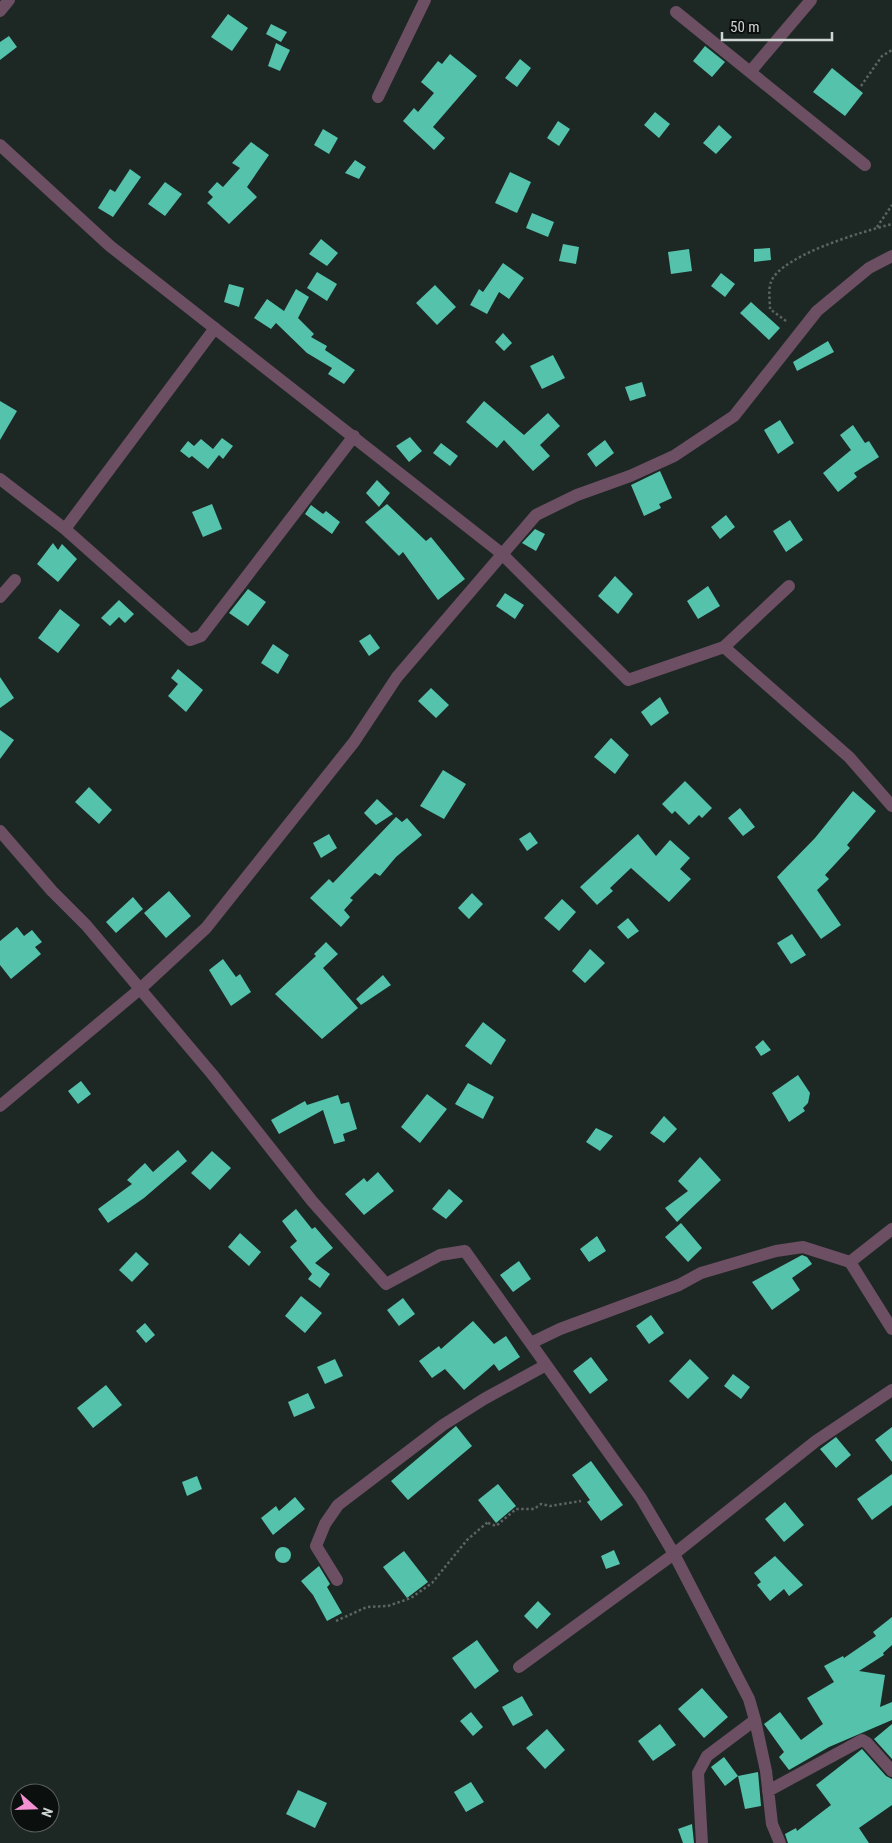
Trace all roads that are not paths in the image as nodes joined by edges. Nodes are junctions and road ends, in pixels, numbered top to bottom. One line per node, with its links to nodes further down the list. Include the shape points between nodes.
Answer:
1 (9, 0): 4 (street)
2 (425, 0): 7 (street)
3 (811, 0): 6 (street)
4 (0, 11)
5 (676, 12): 6 (street)
6 (750, 72): 9 (street)
7 (378, 97)
8 (0, 145): 11 (street, via 110,246)
9 (865, 165)
10 (892, 256): 15 (street, via 869,268 817,311 734,416 674,456 536,514)
11 (215, 328): 12 (street); 14 (street)
12 (354, 436): 14 (street, via 196,640 190,640); 15 (street)
13 (0, 479): 14 (street)
14 (65, 529)
15 (501, 553): 19 (street, via 628,680); 22 (street, via 397,677 354,742 206,928)
16 (15, 580): 18 (street)
17 (789, 586): 19 (street)
18 (0, 597)
19 (724, 647): 20 (street, via 849,758)
20 (892, 806)
21 (0, 831): 22 (street)
22 (140, 990): 23 (street); 27 (street, via 212,1074 312,1201 386,1284 440,1255 465,1251)
23 (0, 1106)
24 (892, 1229): 25 (street)
25 (850, 1262): 26 (street); 27 (street, via 803,1247 776,1251 702,1273)
26 (892, 1329)
27 (531, 1343): 28 (street)
28 (546, 1365): 30 (street, via 641,1498); 31 (street, via 484,1399 338,1505 316,1546)
29 (892, 1390): 30 (street, via 816,1440)
30 (674, 1554): 32 (street); 33 (street, via 749,1699)
31 (337, 1580)
32 (519, 1667)
33 (755, 1720): 35 (street); 36 (street, via 708,1756 698,1773)
34 (892, 1771): 35 (street, via 862,1740)
35 (768, 1791): 37 (street, via 772,1824)
36 (702, 1843)
37 (780, 1843)

